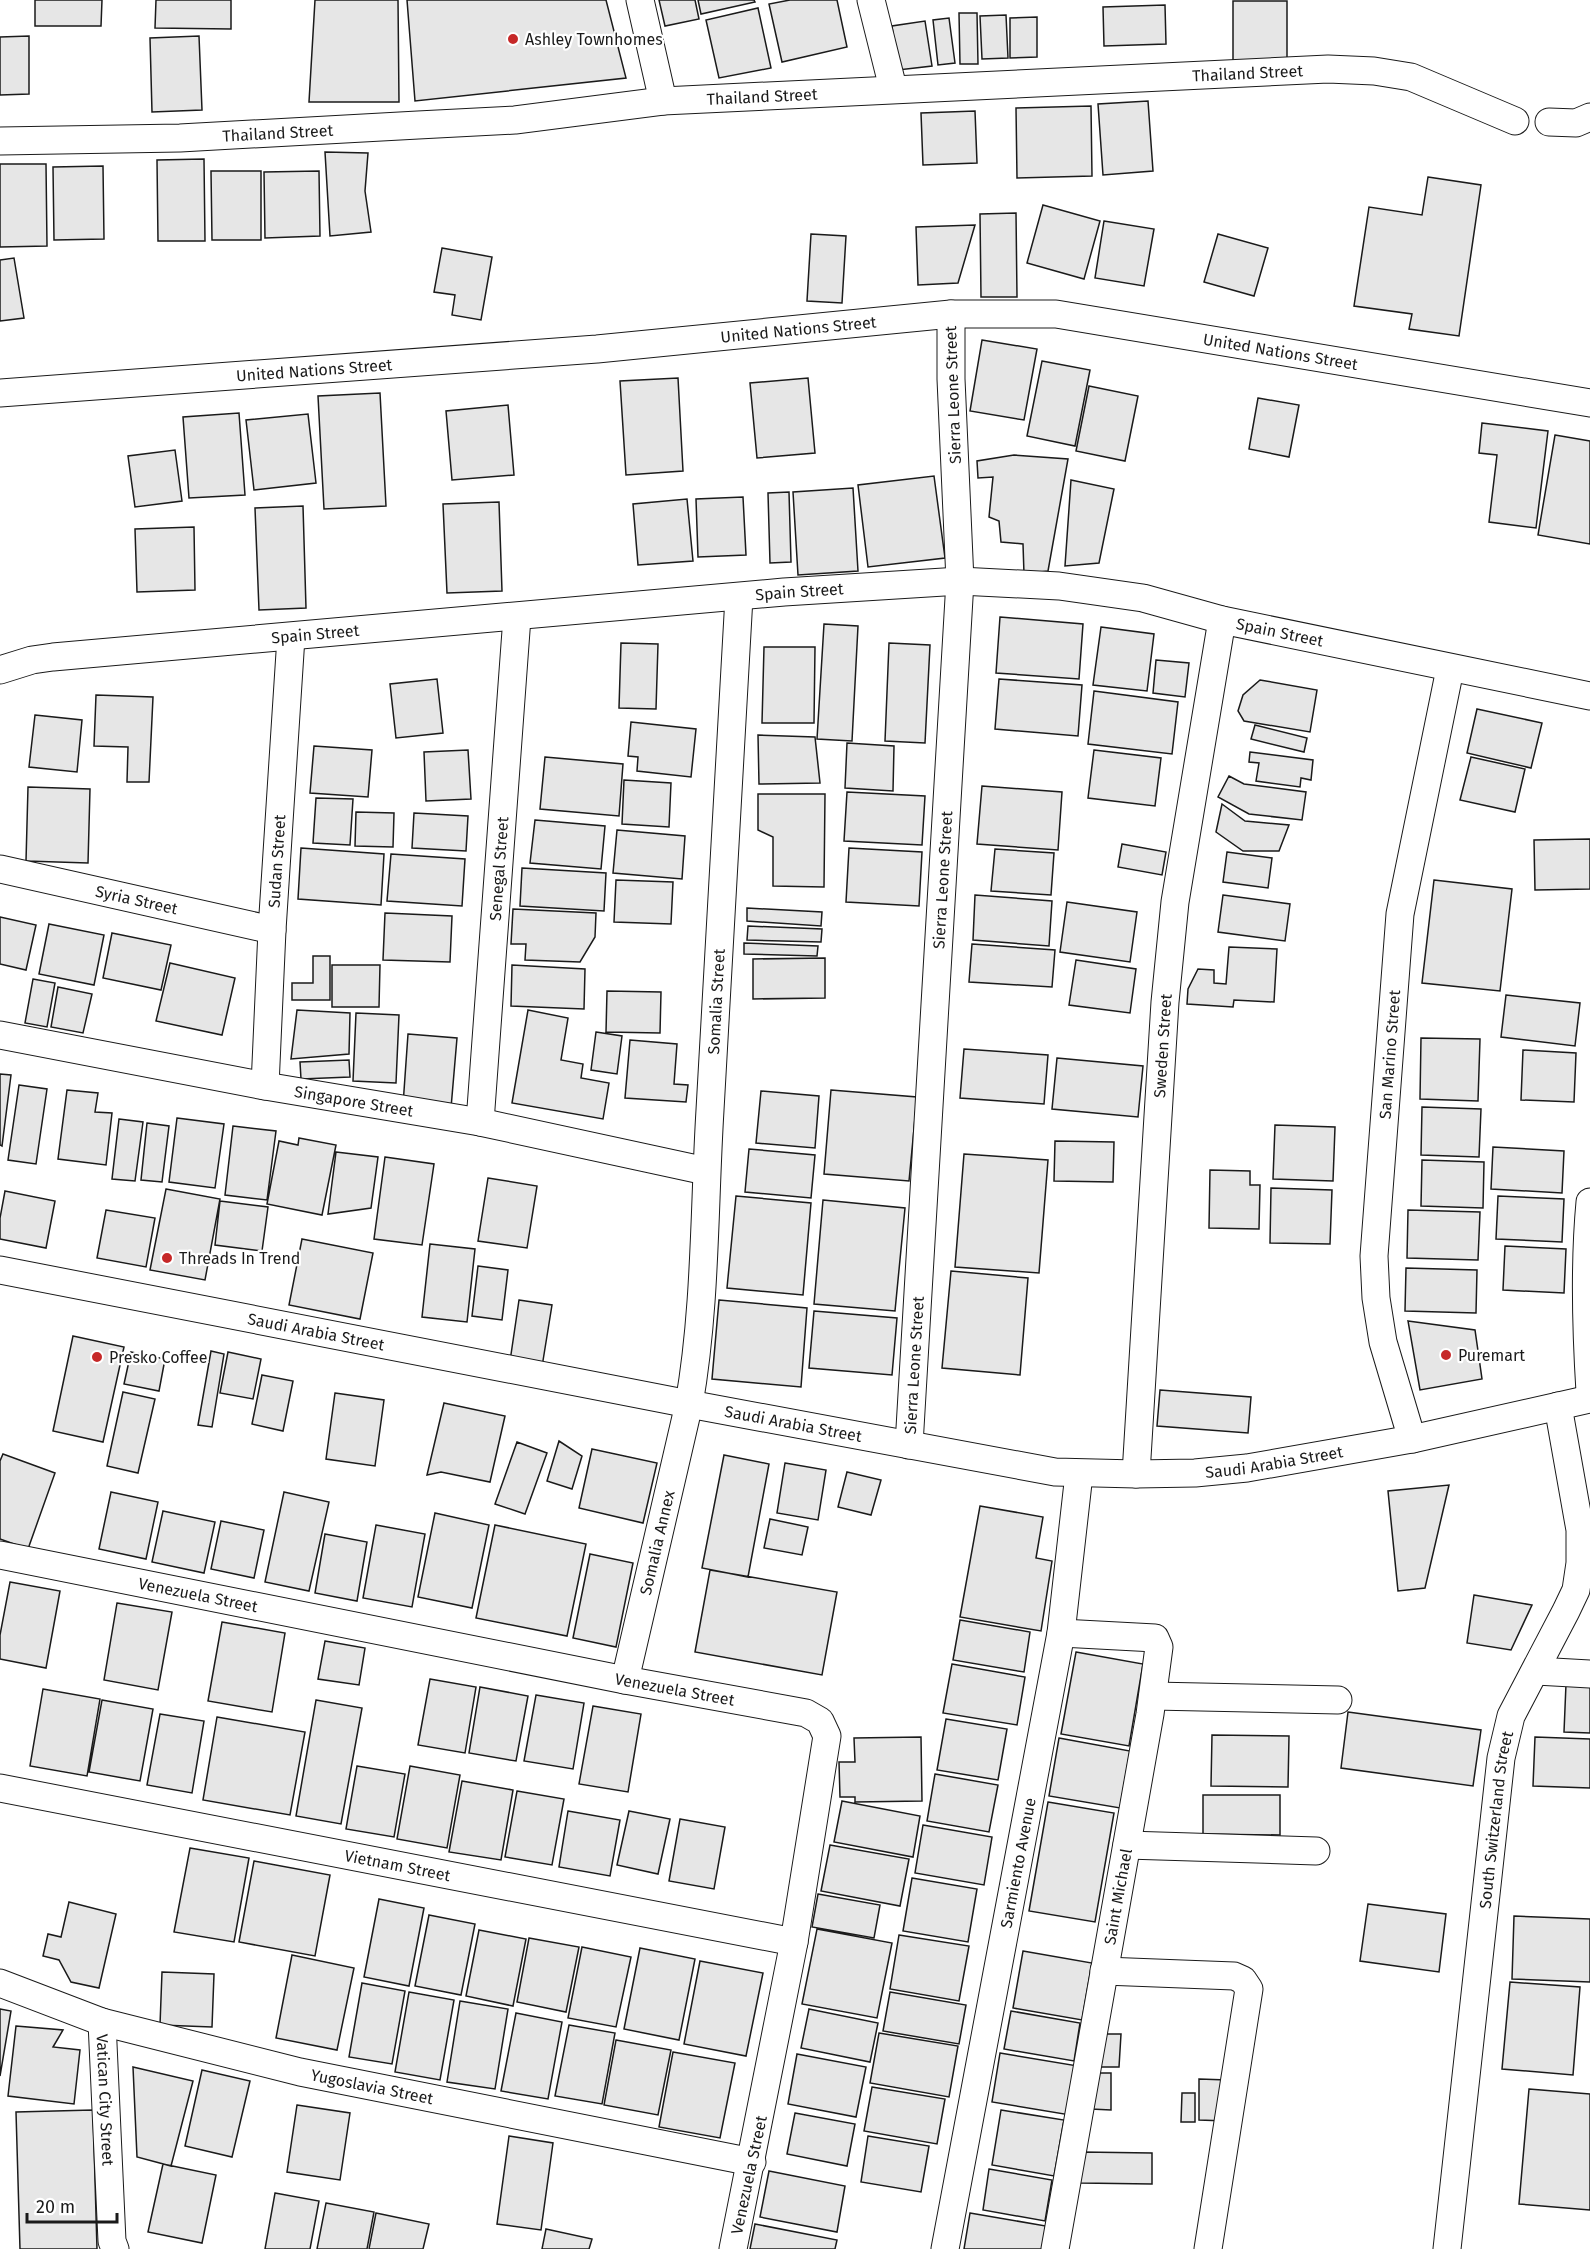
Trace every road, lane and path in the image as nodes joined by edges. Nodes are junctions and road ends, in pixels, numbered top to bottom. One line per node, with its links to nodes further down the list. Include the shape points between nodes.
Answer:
1 (640, 0): 4 (street)
2 (871, 0): 3 (street)
3 (892, 88): 4 (street, Thailand Street); 6 (street, Thailand Street, via 1328,69 1374,71 1411,77)
4 (663, 101): 8 (street, Thailand Street, via 504,121 180,138)
5 (1590, 117): 7 (street, via 1576,123)
6 (1515, 121)
7 (1549, 122)
8 (0, 141)
9 (951, 314): 10 (street, United Nations Street, via 597,349); 11 (street, United Nations Street, via 1056,314); 12 (street, Sierra Leone Street)
10 (0, 393)
11 (1590, 403)
12 (960, 581): 13 (street, Spain Street); 15 (street, Spain Street, via 1102,591); 33 (street, Sierra Leone Street)
13 (739, 597): 14 (street, Spain Street); 25 (street, Somalia Street)
14 (517, 617): 16 (street, Spain Street); 24 (street, Senegal Street)
15 (1222, 620): 17 (street, Spain Street); 35 (street, Sweden Street, via 1175,902 1165,1002)
16 (291, 637): 18 (street, Spain Street, via 53,657); 21 (street, Sudan Street)
17 (1450, 669): 19 (street, Spain Street); 32 (street, San Marino Street, via 1400,914 1374,1256 1383,1342)
18 (0, 670)
19 (1590, 696)
20 (0, 869): 21 (street, Syria Street)
21 (272, 930): 23 (street, Sudan Street)
22 (0, 1035): 23 (street, Singapore Street)
23 (264, 1086): 24 (street, Singapore Street)
24 (480, 1122): 25 (street, Singapore Street)
25 (706, 1171): 30 (street, Somalia Street, via 701,1312)
26 (1590, 1202): 28 (street, via 1585,1274)
27 (0, 1270): 30 (street, Saudi Arabia Street)
28 (1590, 1392)
29 (1590, 1399): 31 (street, Saudi Arabia Street)
30 (689, 1404): 33 (street, Saudi Arabia Street); 40 (street, Somalia Annex)
31 (1558, 1406): 32 (street, Saudi Arabia Street); 38 (street, South Switzerland Street, via 1580,1530 1580,1563 1575,1590)
32 (1412, 1439): 35 (street, Saudi Arabia Street, via 1246,1468)
33 (909, 1445): 34 (street, Saudi Arabia Street)
34 (1079, 1474): 35 (street, Saudi Arabia Street); 37 (street, Sarmiento Avenue)
35 (1136, 1474)
36 (0, 1554): 40 (street, Venezuela Street)
37 (1061, 1633): 41 (street, Saint Michael, via 1155,1638 1159,1647); 53 (street, Sarmiento Avenue)
38 (1536, 1671): 39 (street); 56 (street, South Switzerland Street, via 1511,1716 1501,1758)
39 (1590, 1674)
40 (625, 1680): 46 (street, Venezuela Street, via 806,1713 820,1720 826,1736)
41 (1153, 1696): 42 (street); 44 (street, Saint Michael)
42 (1338, 1700)
43 (0, 1788): 46 (street, Vietnam Street)
44 (1127, 1845): 45 (street); 47 (street, Saint Michael)
45 (1316, 1851)
46 (794, 1942): 50 (street, Venezuela Street)
47 (1104, 1971): 54 (street, Saint Michael); 55 (street, via 1234,1976 1250,1989)
48 (0, 1983): 49 (street, Yugoslavia Street)
49 (102, 2022): 50 (street, Yugoslavia Street, via 300,2072); 51 (street, Vatican City Street, via 112,2241)
50 (752, 2162): 52 (street, Venezuela Street)
51 (116, 2249)
52 (733, 2249)
53 (945, 2249)
54 (1055, 2249)
55 (1208, 2249)
56 (1447, 2249)

